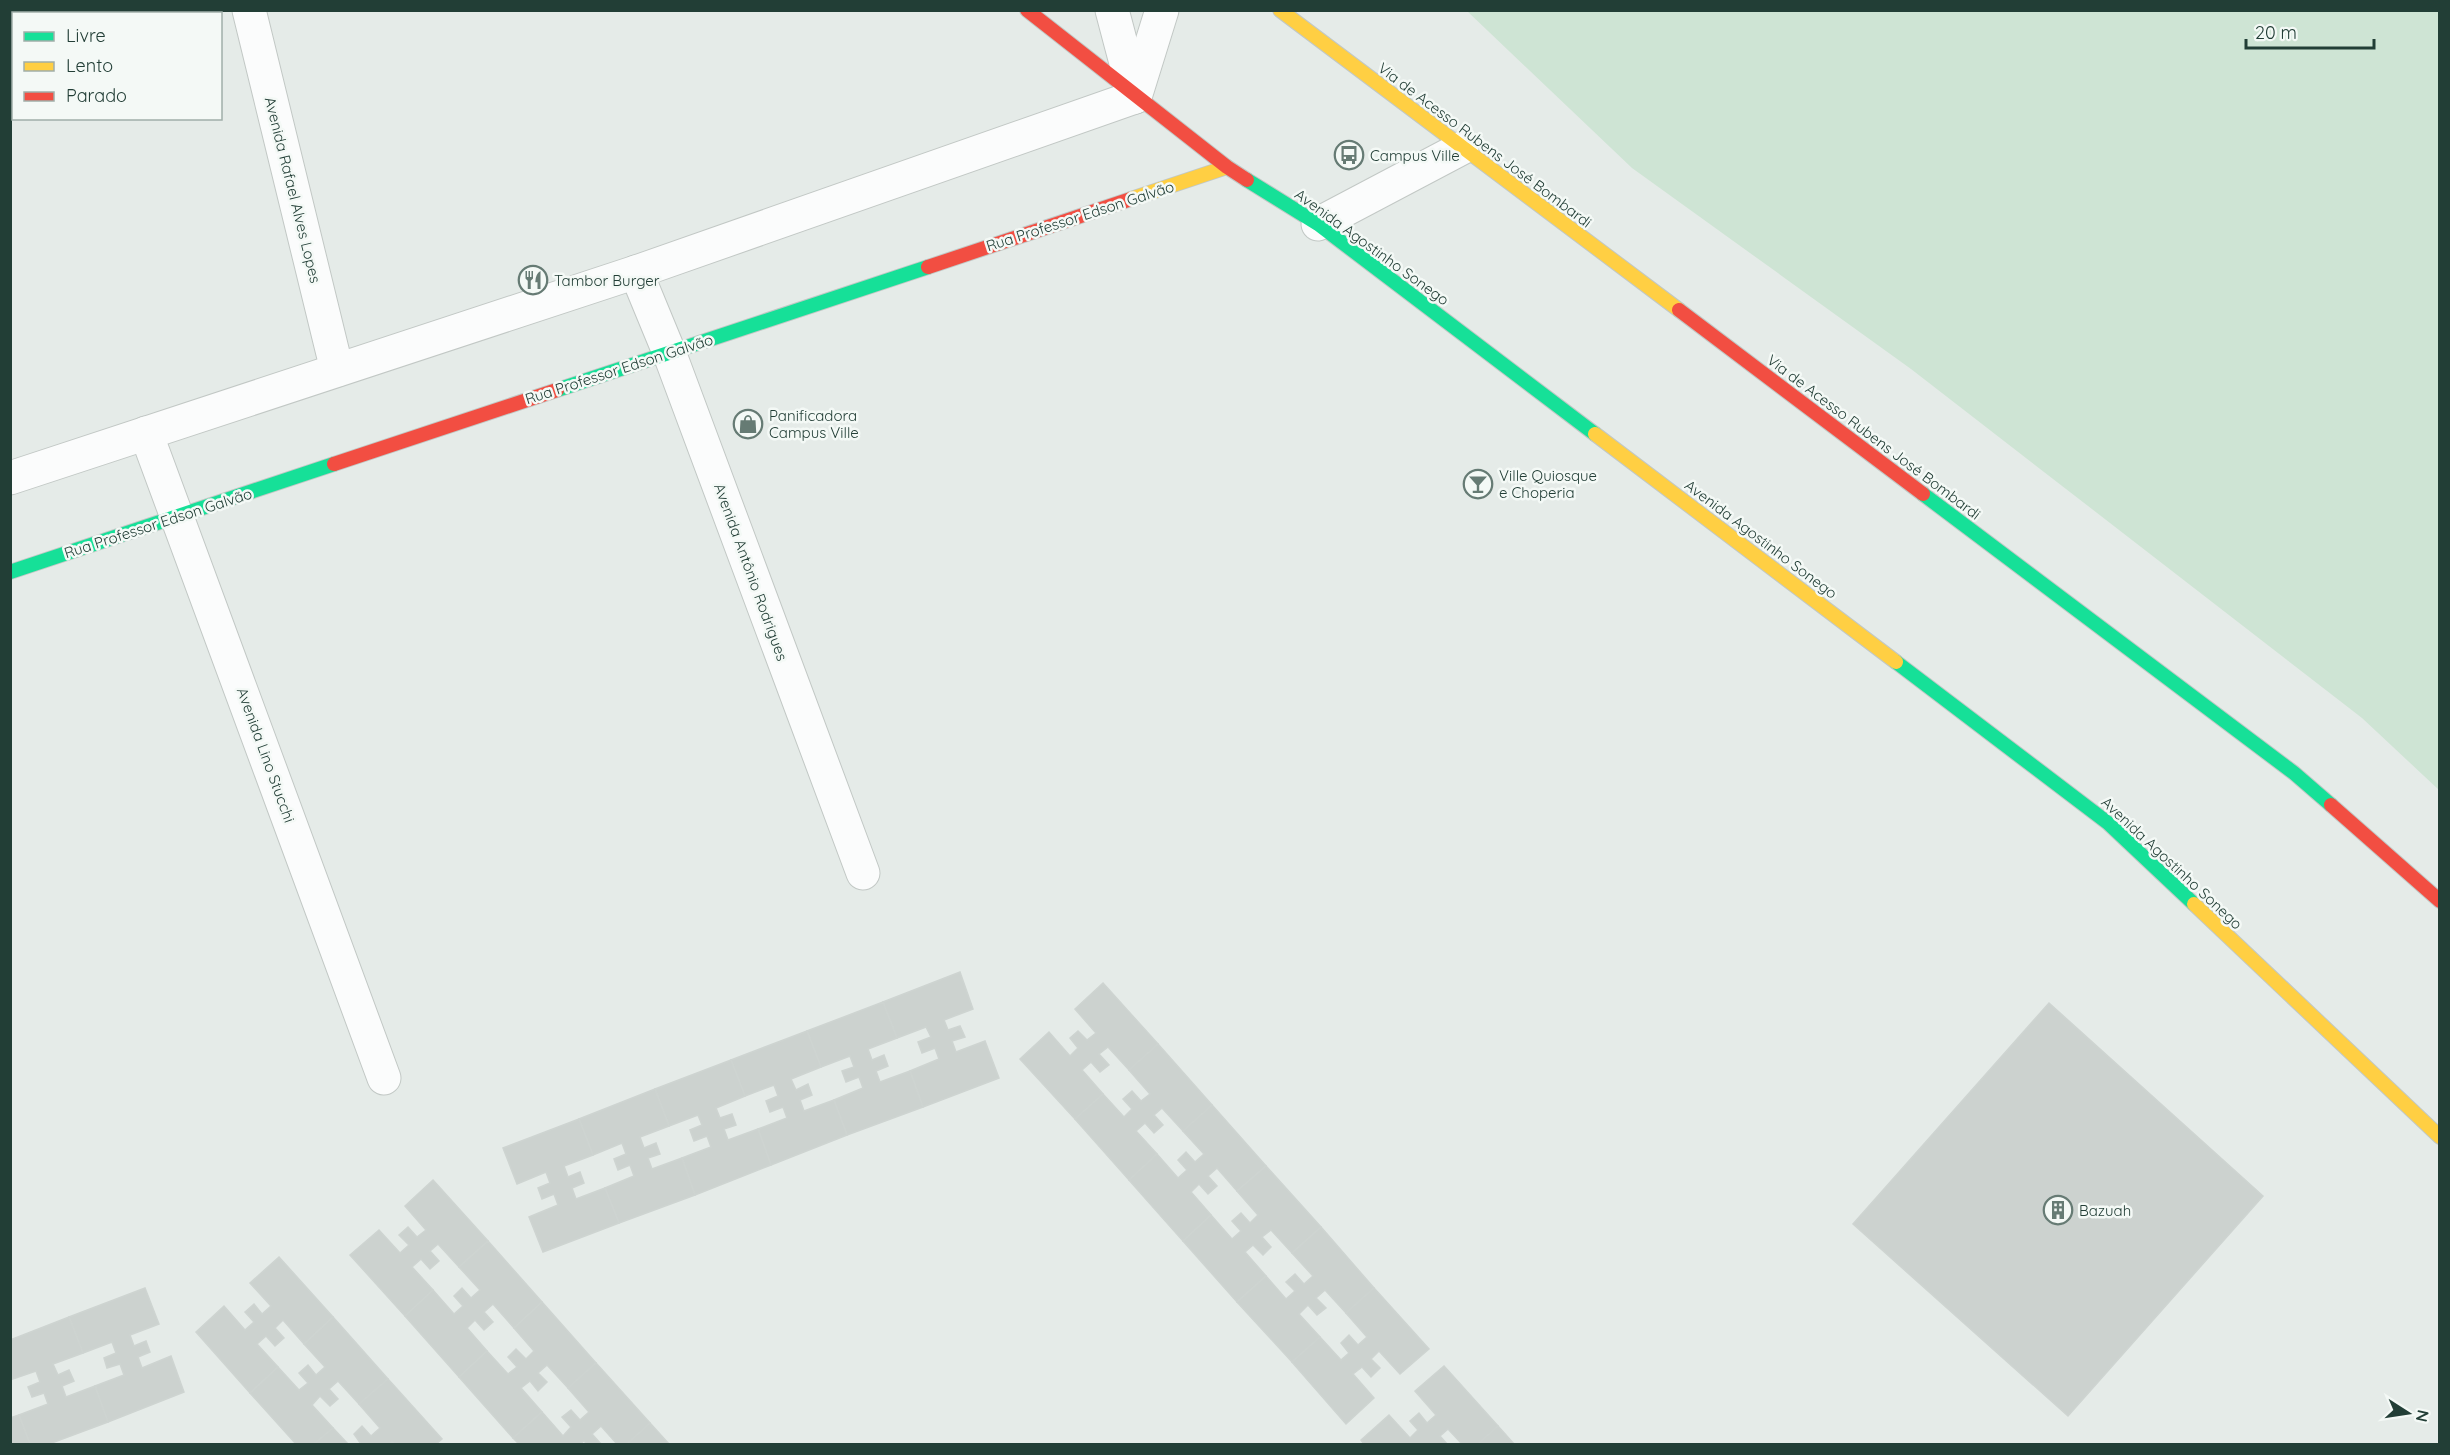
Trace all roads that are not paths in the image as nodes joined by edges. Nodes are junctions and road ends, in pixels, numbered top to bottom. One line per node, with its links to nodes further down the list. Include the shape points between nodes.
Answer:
1 (249, 10): 12 (street, Avenida Rafael Alves Lopes)
2 (1028, 10): 6 (street, Avenida Agostinho Sonego)
3 (1112, 10): 6 (street)
4 (1162, 10): 6 (street)
5 (1280, 10): 7 (street, Via de Acesso Rubens José Bombardi)
6 (1135, 97): 8 (street, Avenida Agostinho Sonego); 10 (street)
7 (1462, 148): 9 (street); 18 (street, Via de Acesso Rubens José Bombardi, via 2294,773)
8 (1227, 167): 9 (street, Avenida Agostinho Sonego); 11 (street, Rua Professor Edson Galvão)
9 (1318, 224): 20 (street, Avenida Agostinho Sonego, via 2108,823)
10 (636, 272): 11 (street, Avenida Antônio Rodrigues); 12 (street)
11 (669, 352): 15 (street, Rua Professor Edson Galvão); 17 (street, Avenida Antônio Rodrigues)
12 (337, 370): 13 (street)
13 (146, 433): 14 (street); 15 (street, Avenida Lino Stucchi)
14 (10, 478)
15 (178, 516): 16 (street, Rua Professor Edson Galvão); 19 (street, Avenida Lino Stucchi)
16 (10, 572)
17 (863, 873)
18 (2439, 901)
19 (384, 1078)
20 (2439, 1137)

